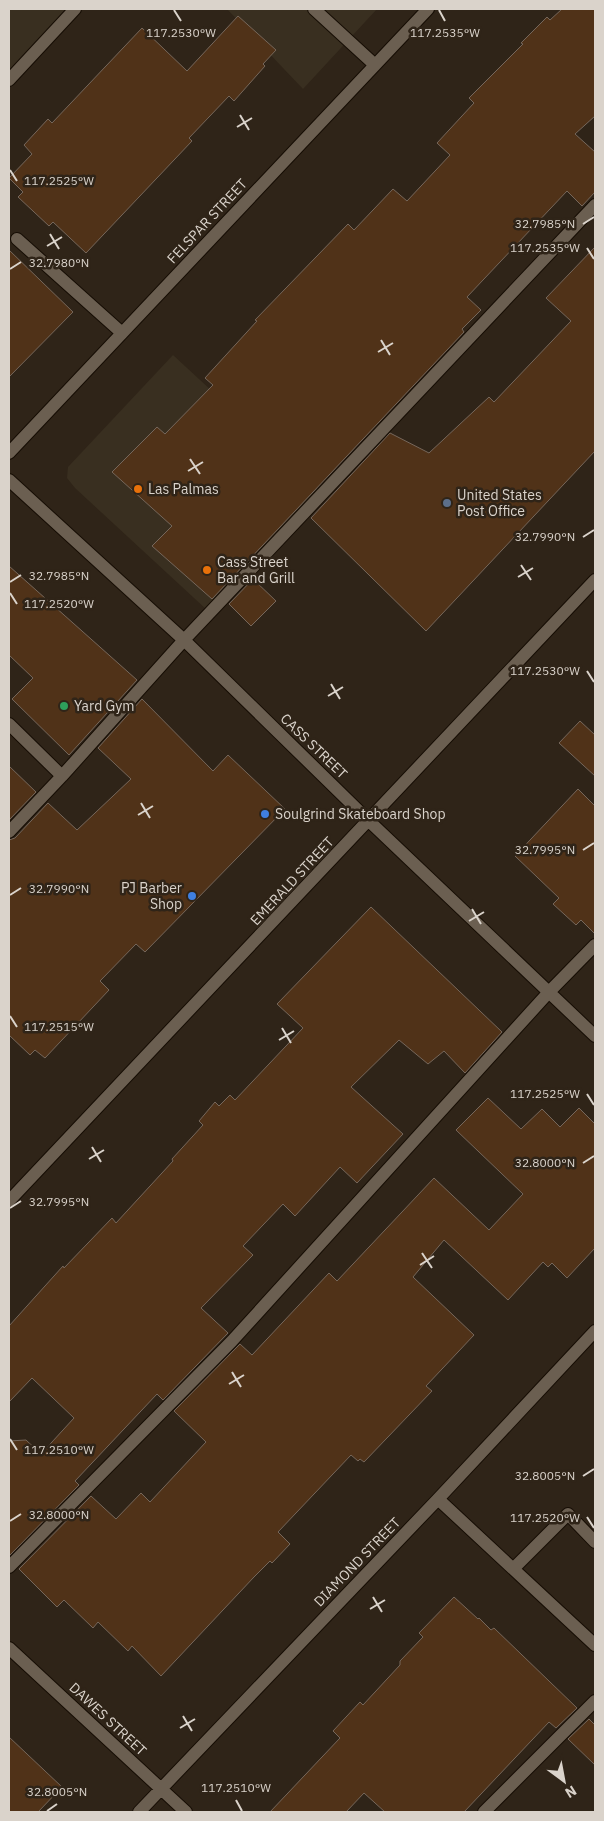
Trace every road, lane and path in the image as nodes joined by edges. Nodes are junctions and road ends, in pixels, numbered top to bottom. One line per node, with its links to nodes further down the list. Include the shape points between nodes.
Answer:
1 (75, 9): 5 (street)
2 (314, 9): 4 (street)
3 (428, 9): 4 (street, FELSPAR STREET)
4 (375, 65): 8 (street, FELSPAR STREET)
5 (9, 80)
6 (595, 205): 12 (street)
7 (17, 239): 8 (street)
8 (122, 333): 9 (street, FELSPAR STREET)
9 (9, 453)
10 (9, 480): 12 (street, CASS STREET)
11 (595, 580): 15 (street, EMERALD STREET)
12 (184, 640): 14 (street); 15 (street, CASS STREET)
13 (9, 724): 14 (street)
14 (62, 776): 16 (street)
15 (370, 821): 18 (street, CASS STREET); 20 (street, EMERALD STREET)
16 (9, 832)
17 (595, 945): 18 (street)
18 (549, 992): 19 (street, CASS STREET); 24 (street, via 232,1341)
19 (595, 1036)
20 (9, 1201)
21 (595, 1331): 22 (street, DIAMOND STREET)
22 (438, 1499): 25 (street); 29 (street, DIAMOND STREET)
23 (595, 1542): 25 (street, via 568,1514)
24 (9, 1567)
25 (514, 1568): 26 (street)
26 (595, 1646)
27 (9, 1648): 29 (street, DAWES STREET)
28 (595, 1701): 32 (street)
29 (161, 1788): 30 (street, DIAMOND STREET); 31 (street, DAWES STREET)
30 (139, 1812)
31 (186, 1812)
32 (484, 1812)

